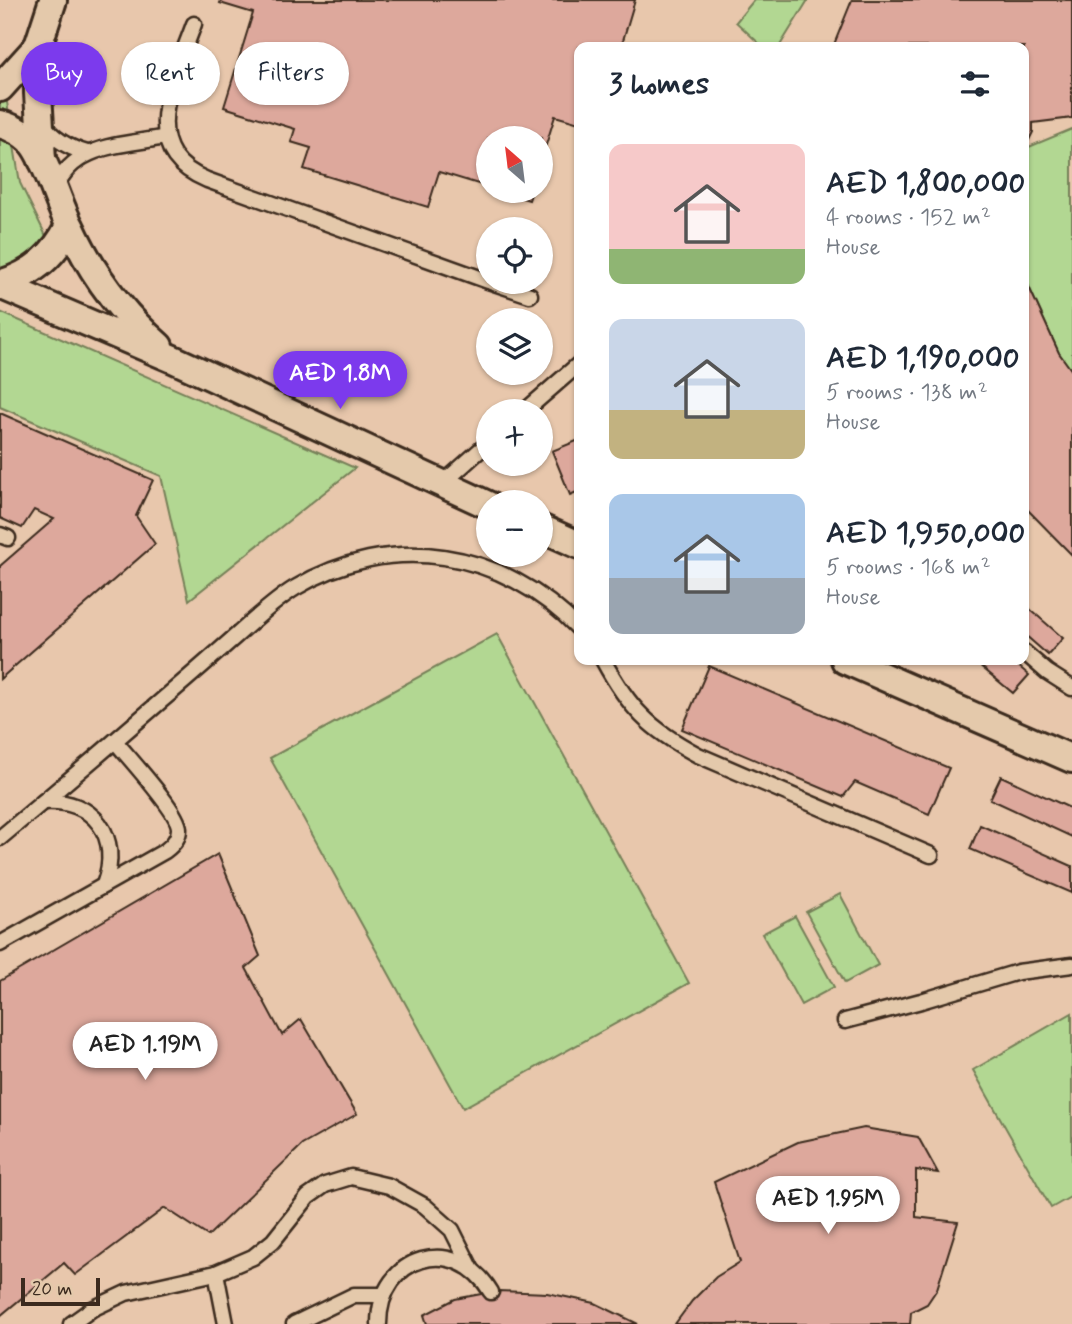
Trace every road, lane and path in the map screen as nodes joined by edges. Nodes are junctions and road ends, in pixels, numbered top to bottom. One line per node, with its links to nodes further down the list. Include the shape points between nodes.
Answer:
1 (53, 0): 3 (street)
2 (194, 24): 9 (lane, via 167,102)
3 (39, 42)
4 (21, 65): 5 (street)
5 (0, 88)
6 (38, 105): 7 (street)
7 (38, 116): 10 (lane, via 53,136); 11 (street)
8 (0, 124): 11 (street, via 23,134)
9 (165, 137): 10 (lane); 14 (lane, via 176,159 195,176)
10 (88, 153): 12 (lane, via 66,168)
11 (42, 163): 12 (street)
12 (54, 191): 13 (street)
13 (69, 226): 15 (street, via 61,243 41,264); 18 (street, via 114,299)
14 (476, 276)
15 (0, 285): 18 (street)
16 (527, 294): 17 (lane)
17 (530, 295)
18 (173, 359): 22 (street)
19 (574, 368): 20 (lane)
20 (539, 399)
21 (476, 454): 22 (lane)
22 (441, 485): 23 (street)
23 (476, 500)
24 (553, 533): 25 (street)
25 (574, 543)
26 (574, 624): 31 (lane, via 524,584 474,563 421,554 367,559 316,576 271,605)
27 (1029, 656): 30 (lane)
28 (606, 665): 35 (lane, via 637,713 676,744)
29 (856, 665): 32 (street)
30 (1072, 688)
31 (115, 741): 33 (lane); 36 (lane, via 174,813 180,829 165,851)
32 (1072, 759)
33 (43, 802): 34 (lane); 36 (lane, via 84,809 104,830 111,858)
34 (0, 838)
35 (931, 855)
36 (104, 885): 37 (lane)
37 (0, 944)
38 (1072, 965): 39 (lane, via 1018,972)
39 (845, 1021)
40 (471, 1268): 41 (lane, via 452,1230 425,1206 389,1186 351,1177 325,1185 308,1197 273,1241 253,1257); 42 (lane); 43 (lane, via 442,1257 423,1259 406,1266)
41 (216, 1273): 44 (lane, via 126,1293); 45 (lane)
42 (491, 1293)
43 (383, 1295): 46 (lane, via 354,1295); 47 (lane)
44 (71, 1324)
45 (226, 1324)
46 (293, 1324)
47 (379, 1324)

